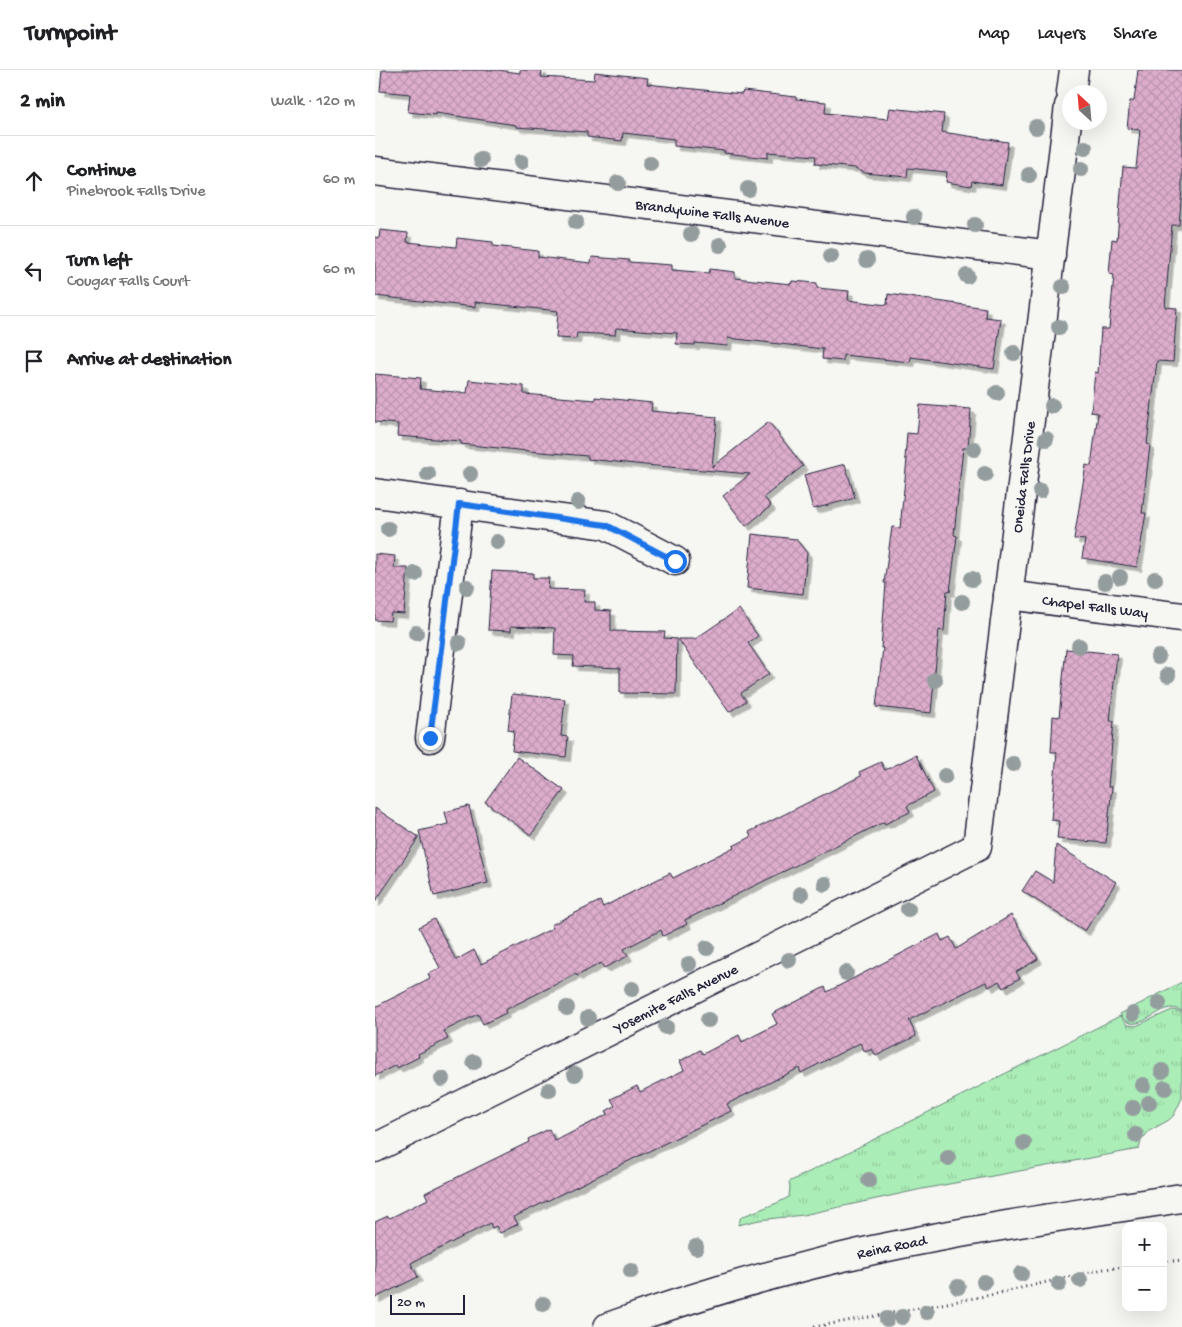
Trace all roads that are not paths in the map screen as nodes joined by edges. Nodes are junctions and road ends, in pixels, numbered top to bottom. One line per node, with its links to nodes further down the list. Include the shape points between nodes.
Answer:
1 (1074, 70): 2 (street)
2 (1072, 85)
3 (1066, 130): 5 (street, Oneida Falls Drive)
4 (375, 171): 5 (street, Brandywine Falls Avenue)
5 (1051, 255): 9 (street, Oneida Falls Drive)
6 (375, 493): 7 (street)
7 (459, 504): 8 (street, via 606,525); 11 (street)
8 (675, 561)
9 (1009, 595): 10 (street, Chapel Falls Way); 12 (street, Oneida Falls Drive)
10 (1182, 617)
11 (430, 738)
12 (977, 847): 13 (street, Yosemite Falls Avenue)
13 (375, 1148)
14 (1182, 1198): 15 (street, Reina Road, via 990,1227 873,1250 757,1279)
15 (608, 1327)

